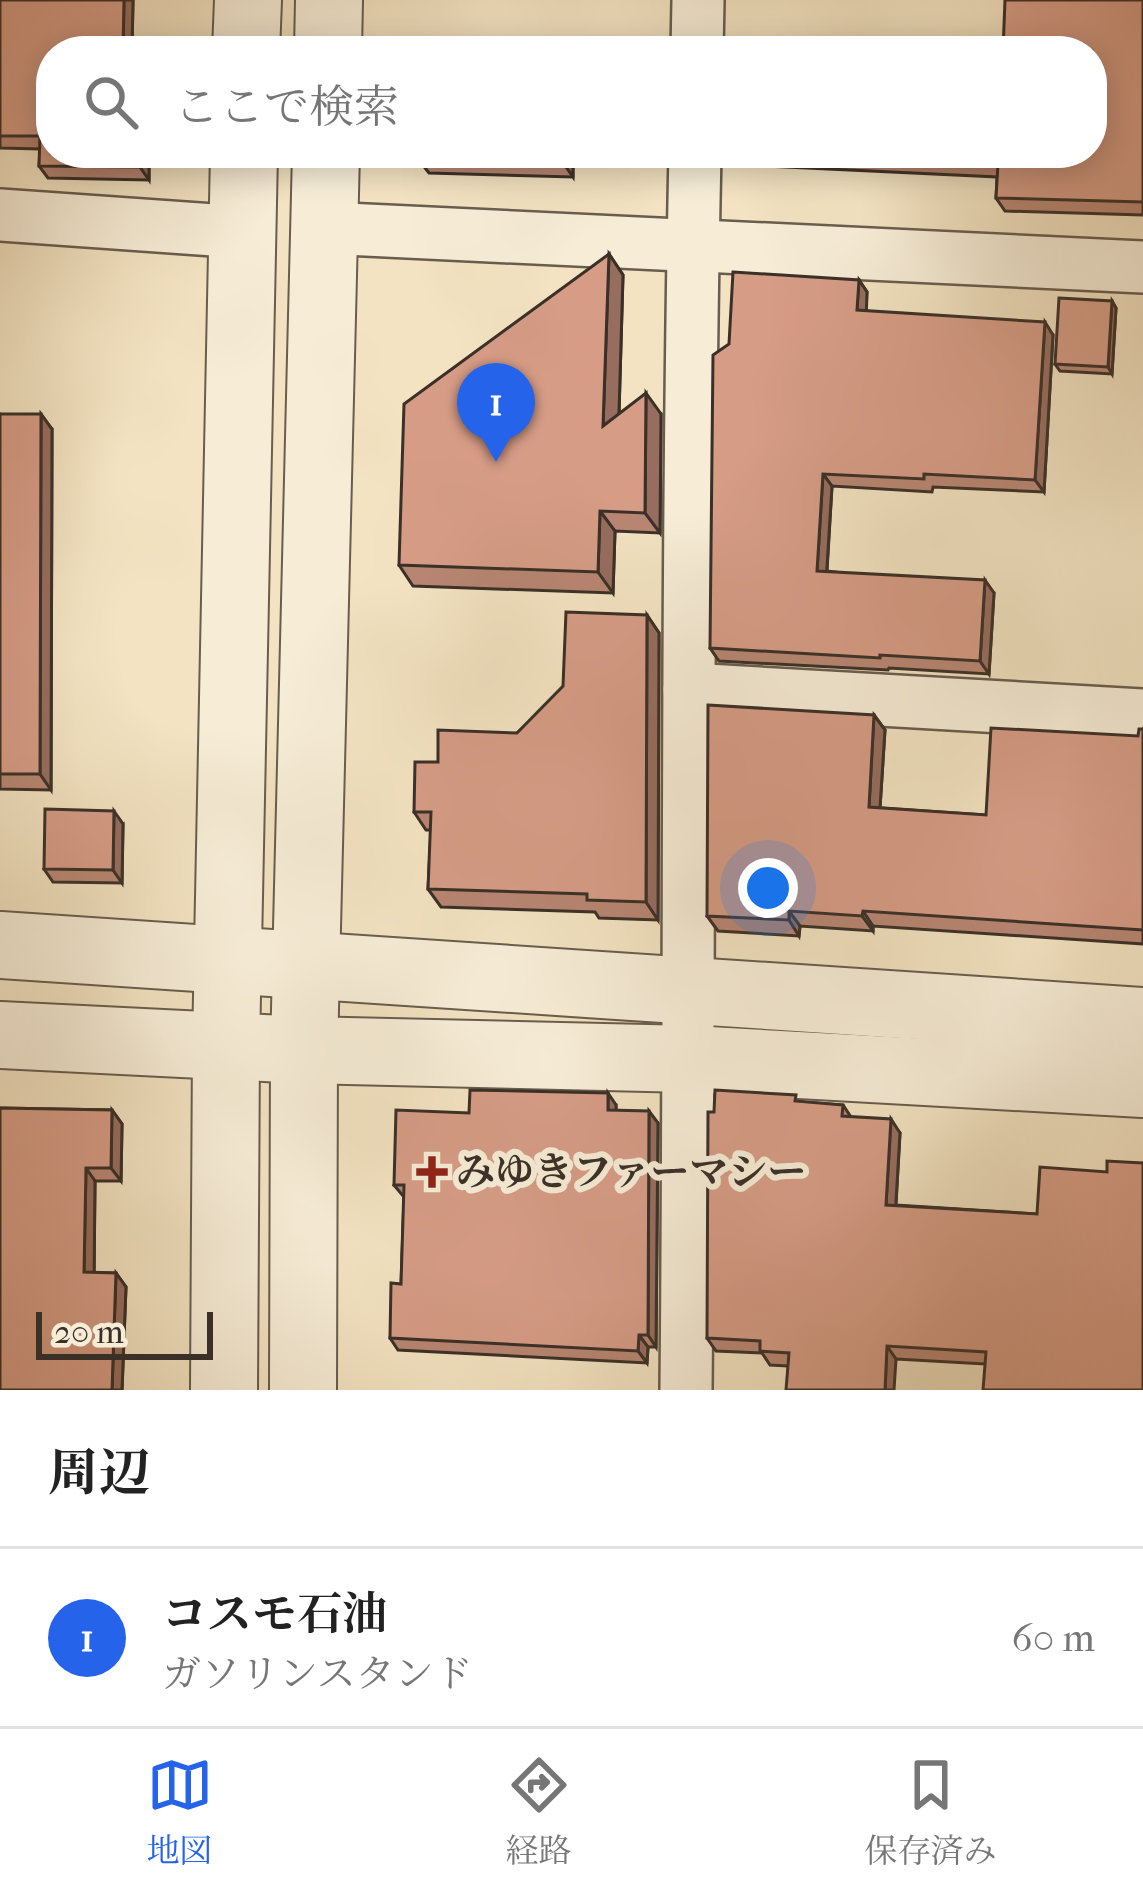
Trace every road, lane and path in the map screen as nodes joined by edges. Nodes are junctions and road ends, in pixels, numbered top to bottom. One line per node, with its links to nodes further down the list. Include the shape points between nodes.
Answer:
1 (248, 0): 4 (street)
2 (328, 0): 5 (street)
3 (698, 0): 6 (street)
4 (247, 36)
5 (328, 36)
6 (697, 36)
7 (244, 168): 12 (street)
8 (326, 168): 11 (street)
9 (695, 168): 13 (street)
10 (0, 215): 12 (street)
11 (324, 228): 13 (street); 19 (street)
12 (242, 232): 18 (street)
13 (693, 246): 14 (street); 15 (street)
14 (1143, 266)
15 (689, 689): 16 (street); 20 (street)
16 (1143, 715)
17 (0, 945): 18 (street)
18 (227, 959): 19 (street); 23 (street)
19 (307, 964): 20 (street); 24 (street)
20 (690, 990): 21 (street); 25 (street)
21 (1143, 1021)
22 (0, 1035): 23 (street)
23 (226, 1046): 24 (street); 27 (street)
24 (304, 1050): 25 (street); 28 (street)
25 (690, 1059): 26 (street); 29 (street)
26 (1143, 1084)
27 (224, 1390)
28 (303, 1390)
29 (686, 1390)

